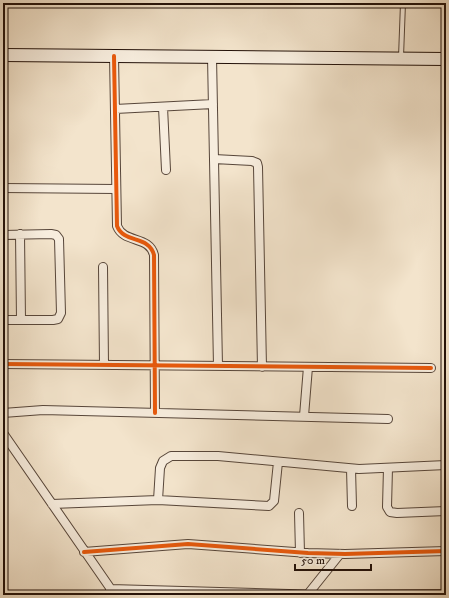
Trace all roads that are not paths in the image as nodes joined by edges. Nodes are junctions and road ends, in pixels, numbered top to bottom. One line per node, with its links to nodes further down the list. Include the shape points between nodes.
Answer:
1 (403, 3): 5 (lane)
2 (3, 55): 3 (main road)
3 (114, 56): 4 (main road); 9 (street)
4 (212, 57): 5 (main road); 7 (street)
5 (401, 58): 6 (main road)
6 (446, 59)
7 (213, 104): 8 (street); 10 (street)
8 (163, 106): 9 (street); 11 (street)
9 (115, 109): 13 (street)
10 (214, 159): 22 (street); 23 (street, via 252,161 257,163 258,167)
11 (166, 170)
12 (3, 188): 13 (street)
13 (116, 189): 21 (street, via 119,232 149,244 153,249)
14 (20, 234): 15 (street); 18 (street); 18 (street, via 51,234 59,239 61,313 53,320)
15 (3, 235)
16 (103, 267): 20 (street)
17 (3, 320): 18 (street)
18 (21, 320)
19 (3, 364): 20 (street)
20 (104, 365): 21 (street)
21 (155, 366): 22 (street); 27 (street)
22 (218, 366): 23 (street)
23 (262, 367): 24 (street)
24 (308, 367): 25 (street); 28 (street)
25 (431, 368)
26 (3, 413): 27 (street, via 43,410)
27 (155, 413): 28 (street)
28 (304, 416): 29 (street)
29 (388, 419)
30 (4, 434): 36 (street)
31 (278, 462): 34 (street); 35 (street, via 218,456 171,456 163,461 160,468); 35 (street, via 274,501 269,506)
32 (446, 465): 33 (street)
33 (388, 468): 34 (street); 38 (street, via 387,506 390,512)
34 (351, 469): 37 (street)
35 (158, 500): 36 (street)
36 (52, 504): 41 (street)
37 (352, 506)
38 (446, 511)
39 (299, 513): 42 (street)
40 (446, 551): 43 (street)
41 (84, 552): 42 (street, via 188,544); 44 (street)
42 (300, 552): 43 (street)
43 (340, 554): 48 (street)
44 (112, 592): 45 (street)
45 (168, 593): 46 (street)
46 (239, 594): 47 (street)
47 (285, 594): 48 (street)
48 (308, 594): 50 (street)
49 (446, 594): 51 (street)
50 (324, 595): 51 (street)
51 (365, 595)

